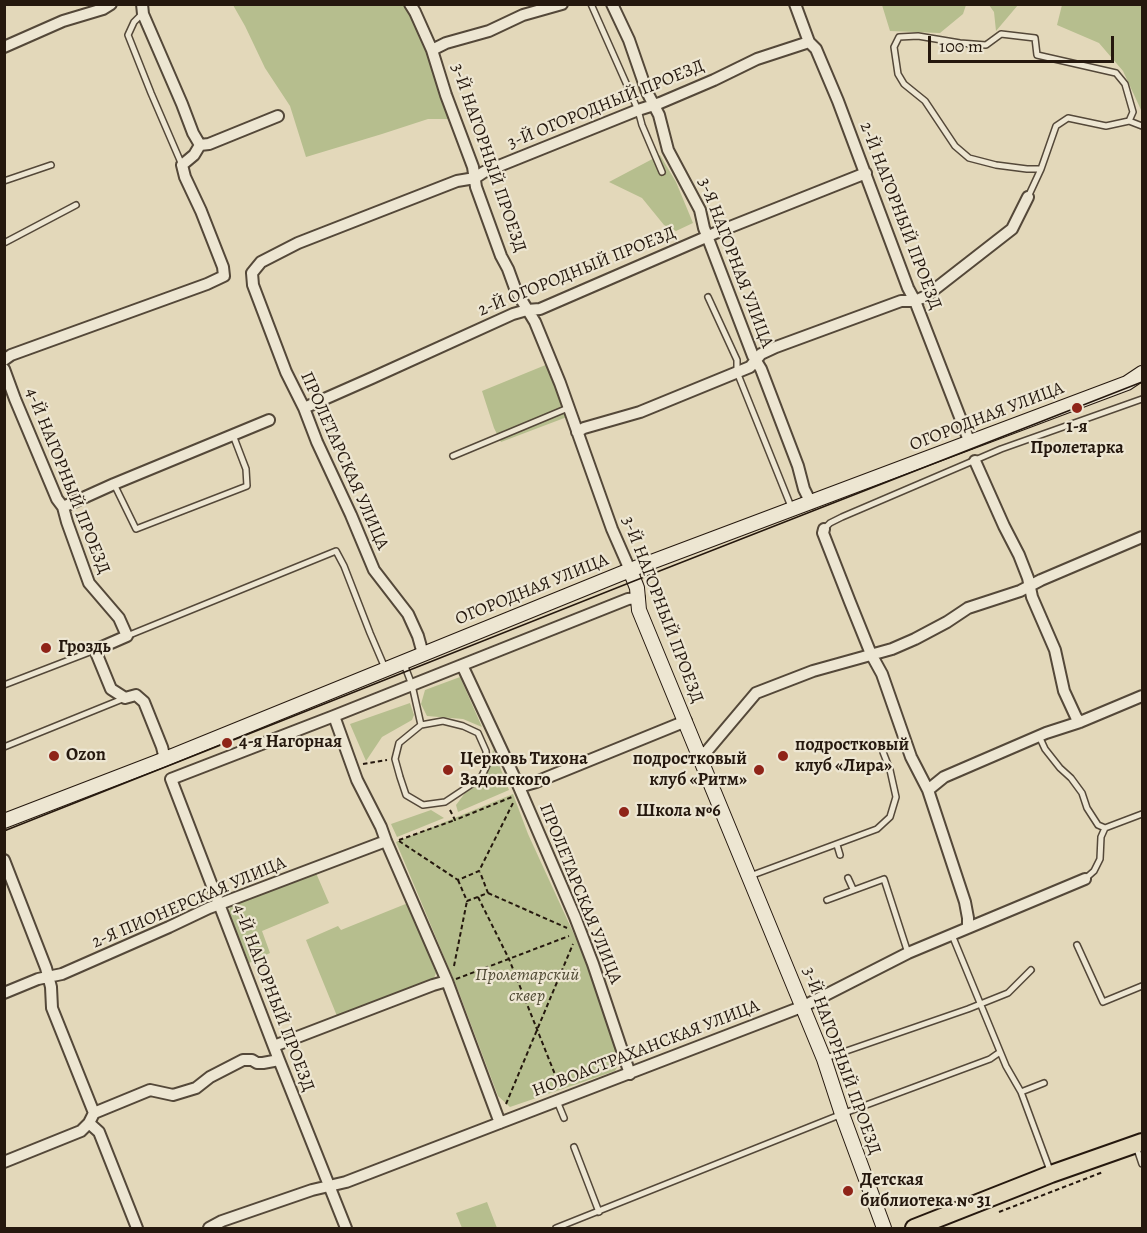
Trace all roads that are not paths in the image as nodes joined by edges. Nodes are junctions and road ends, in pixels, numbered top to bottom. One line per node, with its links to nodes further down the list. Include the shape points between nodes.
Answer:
1 (111, 4): 9 (street)
2 (410, 4): 10 (street, 3-Й НАГОРНЫЙ ПРОЕЗД)
3 (561, 4): 10 (street)
4 (591, 4): 12 (lane)
5 (612, 4): 11 (street, 3-Я НАГОРНАЯ УЛИЦА)
6 (795, 4): 8 (street, 2-Й НАГОРНЫЙ ПРОЕЗД)
7 (143, 9): 16 (street); 18 (lane, via 128,34)
8 (809, 42): 11 (street, 3-Й ОГОРОДНЫЙ ПРОЕЗД, via 757,59); 21 (street, 2-Й НАГОРНЫЙ ПРОЕЗД, via 816,50)
9 (4, 47)
10 (432, 50): 22 (street, 3-Й НАГОРНЫЙ ПРОЕЗД)
11 (653, 105): 12 (street, 3-Й ОГОРОДНЫЙ ПРОЕЗД); 26 (street, 3-Я НАГОРНАЯ УЛИЦА, via 668,150 700,210)
12 (638, 110): 20 (lane); 22 (street, 3-Й ОГОРОДНЫЙ ПРОЕЗД)
13 (278, 116): 16 (street)
14 (1129, 121): 15 (lane); 19 (lane, via 1106,126 1068,118 1056,126); 19 (lane, via 1133,112 1125,84 1116,73 1037,55 1035,38 1001,34 986,45 900,37 894,47 898,74 925,101 955,146 969,158)
15 (1143, 126)
16 (200, 146): 18 (street)
17 (51, 165): 23 (lane)
18 (182, 165): 32 (street, via 224,267 224,276)
19 (1041, 169): 24 (lane)
20 (662, 172)
21 (866, 173): 26 (street, 2-Й ОГОРОДНЫЙ ПРОЕЗД); 30 (street, 2-Й НАГОРНЫЙ ПРОЕЗД)
22 (475, 178): 28 (street, 3-Й ОГОРОДНЫЙ ПРОЕЗД, via 457,181 298,243 261,262); 31 (street, 3-Й НАГОРНЫЙ ПРОЕЗД, via 501,256)
23 (4, 181)
24 (1028, 197): 30 (street, via 1012,229 926,296)
25 (76, 205): 27 (lane)
26 (708, 236): 31 (street, 2-Й ОГОРОДНЫЙ ПРОЕЗД, via 540,309); 33 (street, 3-Я НАГОРНАЯ УЛИЦА)
27 (4, 243)
28 (252, 273): 38 (street, ПРОЛЕТАРСКАЯ УЛИЦА, via 253,285)
29 (708, 297): 35 (lane, via 737,360)
30 (915, 300): 33 (street, via 901,301 776,347); 43 (street, 2-Й НАГОРНЫЙ ПРОЕЗД)
31 (527, 310): 38 (street, 2-Й ОГОРОДНЫЙ ПРОЕЗД); 39 (street, 3-Й НАГОРНЫЙ ПРОЕЗД, via 536,322)
32 (4, 360)
33 (756, 361): 35 (street); 47 (street, 3-Я НАГОРНАЯ УЛИЦА)
34 (4, 369): 48 (street, 4-Й НАГОРНЫЙ ПРОЕЗД)
35 (737, 372): 41 (street, via 640,412); 49 (lane)
36 (1143, 373): 43 (street, ОГОРОДНАЯ УЛИЦА, via 1127,383)
37 (1143, 399): 45 (lane)
38 (303, 408): 57 (street, ПРОЛЕТАРСКАЯ УЛИЦА, via 374,570 408,614)
39 (568, 408): 41 (street, 3-Й НАГОРНЫЙ ПРОЕЗД); 44 (lane)
40 (269, 420): 42 (street)
41 (577, 432): 52 (street, 3-Й НАГОРНЫЙ ПРОЕЗД)
42 (233, 434): 46 (street); 46 (lane, via 246,470 247,486 136,529)
43 (970, 442): 47 (street, ОГОРОДНАЯ УЛИЦА)
44 (453, 456)
45 (975, 461): 50 (lane, via 842,517); 53 (street)
46 (114, 484): 48 (street)
47 (811, 503): 49 (street, ОГОРОДНАЯ УЛИЦА)
48 (63, 507): 55 (street, 4-Й НАГОРНЫЙ ПРОЕЗД, via 89,583 119,618)
49 (793, 510): 52 (street, ОГОРОДНАЯ УЛИЦА)
50 (824, 529): 58 (street)
51 (1143, 537): 53 (street)
52 (630, 570): 54 (street, 3-Й НАГОРНЫЙ ПРОЕЗД); 57 (street, ОГОРОДНАЯ УЛИЦА)
53 (1029, 585): 58 (street, via 968,608 892,650); 68 (street, via 1055,651 1064,691)
54 (639, 598): 60 (street); 67 (street, 3-Й НАГОРНЫЙ ПРОЕЗД, via 639,610)
55 (127, 636): 56 (street); 61 (lane, via 336,551)
56 (95, 650): 62 (lane); 65 (street, via 111,689)
57 (423, 654): 59 (street, ОГОРОДНАЯ УЛИЦА)
58 (871, 654): 73 (street, via 756,693 707,751); 76 (street)
59 (403, 662): 61 (street, ОГОРОДНАЯ УЛИЦА); 63 (lane)
60 (462, 665): 63 (street); 75 (street, ПРОЛЕТАРСКАЯ УЛИЦА)
61 (386, 669): 74 (street, ОГОРОДНАЯ УЛИЦА)
62 (4, 685)
63 (412, 685): 66 (street); 69 (lane)
64 (1143, 696): 68 (street)
65 (125, 698): 71 (lane); 74 (street, via 136,696 144,702)
66 (334, 716): 80 (street, via 357,780); 89 (street, 4-Й НАГОРНЫЙ ПРОЕЗД, via 171,779)
67 (686, 721): 73 (street, 3-Й НАГОРНЫЙ ПРОЕЗД); 75 (street)
68 (1080, 722): 70 (street)
69 (422, 725): 69 (lane, via 443,721 463,726 478,733 486,751 487,765 481,778 445,802 423,805 406,795 395,759 399,743)
70 (1039, 736): 76 (street, via 944,777); 79 (lane, via 1045,749 1082,793 1098,825)
71 (4, 747)
72 (883, 753): 81 (lane, via 896,798 890,817 877,829)
73 (699, 754): 84 (street, 3-Й НАГОРНЫЙ ПРОЕЗД)
74 (165, 759): 78 (street, ОГОРОДНАЯ УЛИЦА)
75 (519, 787): 105 (street, ПРОЛЕТАРСКАЯ УЛИЦА, via 575,917)
76 (928, 790): 90 (street, via 965,902)
77 (1143, 814): 79 (lane)
78 (4, 821)
79 (1105, 828): 86 (lane, via 1100,859)
80 (386, 842): 89 (street, 2-Я ПИОНЕРСКАЯ УЛИЦА); 96 (street)
81 (837, 844): 82 (lane); 84 (lane)
82 (840, 855)
83 (4, 860): 95 (street)
84 (749, 876): 100 (street, 3-Й НАГОРНЫЙ ПРОЕЗД)
85 (848, 878): 87 (lane)
86 (1085, 879): 90 (street, НОВОАСТРАХАНСКАЯ УЛИЦА)
87 (854, 889): 88 (lane); 93 (lane, via 884,879)
88 (827, 900)
89 (220, 904): 95 (street, 2-Я ПИОНЕРСКАЯ УЛИЦА); 101 (street, 4-Й НАГОРНЫЙ ПРОЕЗД)
90 (968, 928): 91 (street, НОВОАСТРАХАНСКАЯ УЛИЦА)
91 (952, 935): 93 (street, НОВОАСТРАХАНСКАЯ УЛИЦА); 99 (lane)
92 (1077, 945): 97 (lane, via 1103,1002)
93 (908, 953): 100 (street, НОВОАСТРАХАНСКАЯ УЛИЦА)
94 (1031, 970): 99 (lane, via 1008,993)
95 (49, 977): 98 (street, 2-Я ПИОНЕРСКАЯ УЛИЦА); 110 (street, via 52,1008)
96 (449, 981): 101 (street); 112 (street)
97 (1143, 986)
98 (4, 993)
99 (980, 1004): 102 (lane); 103 (lane)
100 (804, 1006): 103 (street, 3-Й НАГОРНЫЙ ПРОЕЗД); 105 (street, НОВОАСТРАХАНСКАЯ УЛИЦА)
101 (273, 1046): 104 (street, 4-Й НАГОРНЫЙ ПРОЕЗД)
102 (1000, 1053): 107 (lane); 109 (lane)
103 (824, 1059): 109 (street, 3-Й НАГОРНЫЙ ПРОЕЗД)
104 (279, 1060): 110 (street, via 263,1064 243,1060 196,1088 173,1095 150,1090); 118 (street, 4-Й НАГОРНЫЙ ПРОЕЗД)
105 (630, 1074): 108 (street, НОВОАСТРАХАНСКАЯ УЛИЦА)
106 (1044, 1083): 107 (lane)
107 (1021, 1092): 117 (lane)
108 (560, 1096): 111 (lane); 112 (street, НОВОАСТРАХАНСКАЯ УЛИЦА)
109 (842, 1114): 119 (lane); 124 (street, 3-Й НАГОРНЫЙ ПРОЕЗД)
110 (92, 1118): 115 (street, via 81,1131); 120 (street)
111 (564, 1118)
112 (500, 1123): 118 (street, НОВОАСТРАХАНСКАЯ УЛИЦА)
113 (1139, 1143): 116 (lane); 117 (main road)
114 (574, 1147): 119 (lane)
115 (4, 1162)
116 (1143, 1164)
117 (1051, 1174): 125 (main road)
118 (330, 1187): 121 (street, НОВОАСТРАХАНСКАЯ УЛИЦА); 122 (street, 4-Й НАГОРНЫЙ ПРОЕЗД)
119 (599, 1212): 123 (lane)
120 (137, 1228)
121 (209, 1228)
122 (346, 1228)
123 (556, 1228)
124 (884, 1228)
125 (914, 1228)

